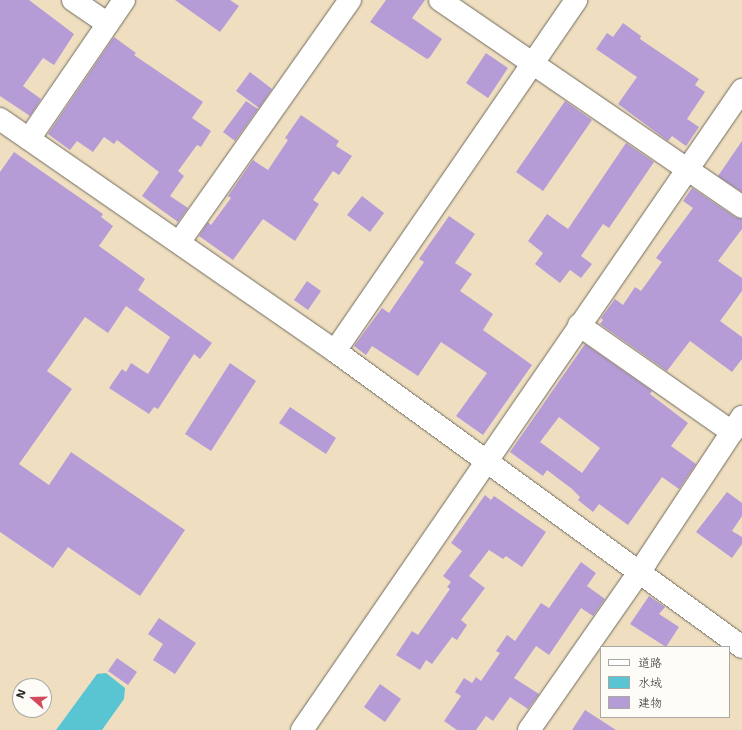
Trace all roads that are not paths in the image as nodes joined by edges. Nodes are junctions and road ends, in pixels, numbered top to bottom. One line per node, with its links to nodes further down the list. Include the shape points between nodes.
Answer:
1 (73, 0): 6 (street)
2 (124, 0): 6 (street)
3 (350, 0): 13 (street)
4 (440, 0): 7 (street)
5 (576, 0): 7 (street)
6 (108, 24): 10 (street)
7 (532, 64): 11 (street); 15 (street)
8 (742, 90): 11 (street)
9 (0, 119): 10 (street)
10 (29, 139): 13 (street)
11 (687, 169): 12 (street); 14 (street)
12 (742, 208)
13 (180, 241): 15 (street)
14 (579, 325): 16 (street); 17 (street)
15 (335, 351): 17 (street)
16 (737, 425): 18 (street)
17 (487, 459): 18 (street); 20 (street)
18 (639, 571): 19 (street); 21 (street)
19 (742, 647)
20 (302, 730)
21 (530, 730)

